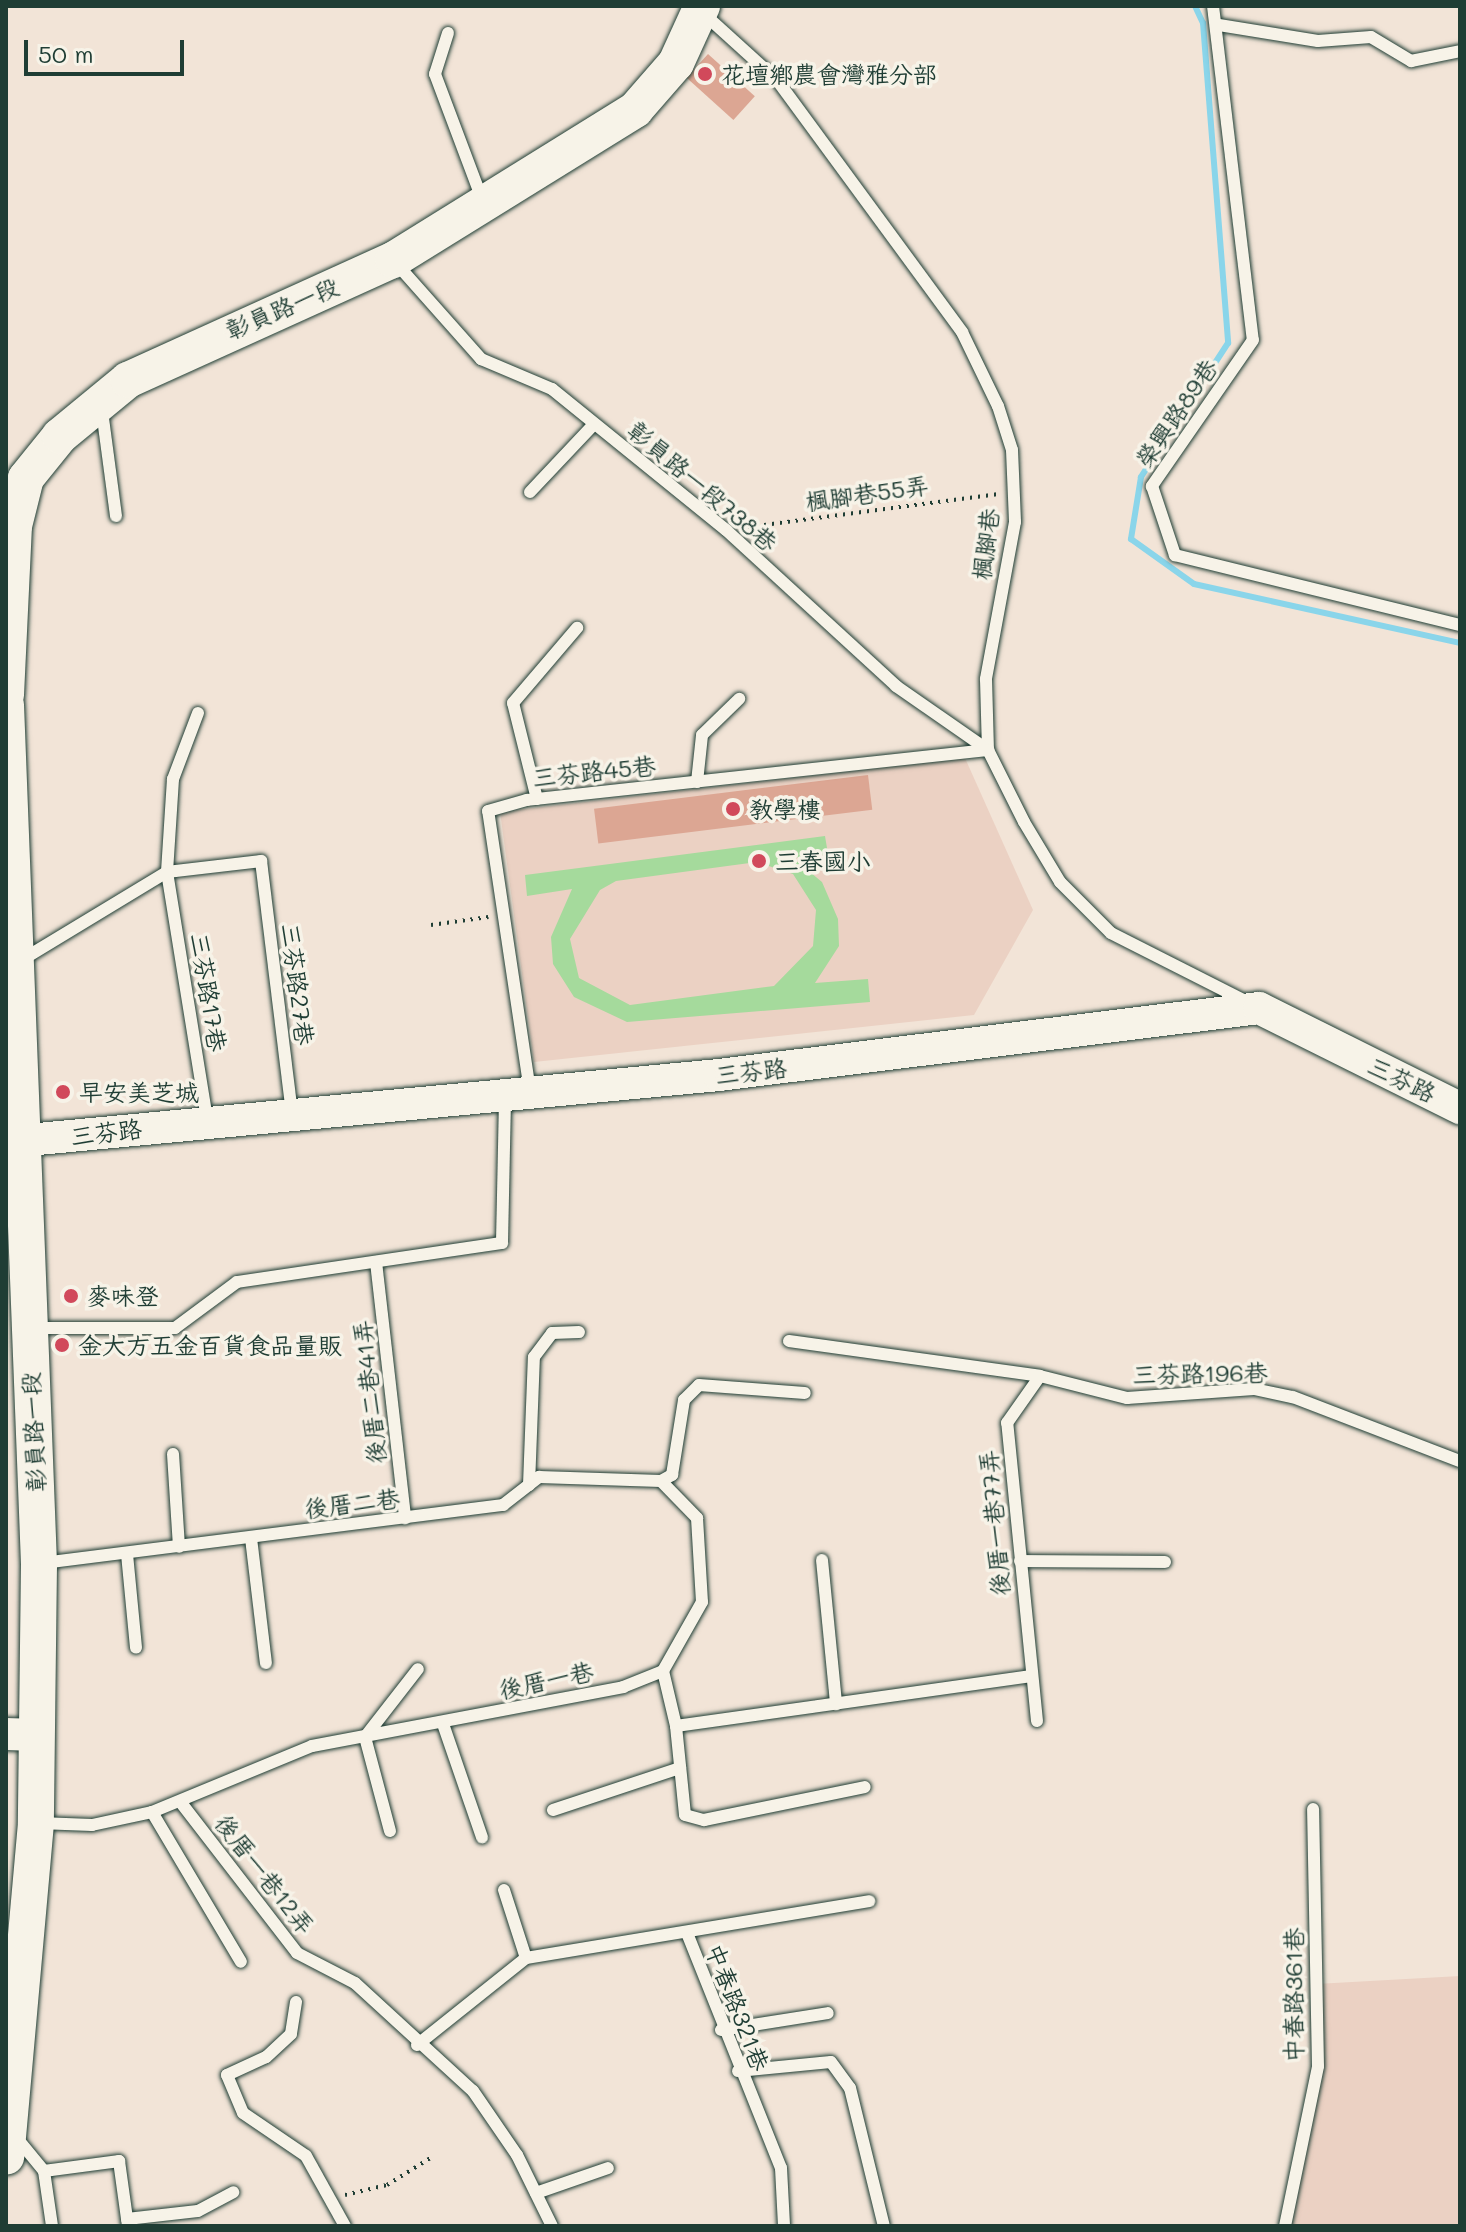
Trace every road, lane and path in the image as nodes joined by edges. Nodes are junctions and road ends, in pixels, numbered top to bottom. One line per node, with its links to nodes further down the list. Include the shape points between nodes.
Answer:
1 (1213, 6): 3 (lane, 榮興路89巷)
2 (701, 8): 6 (main road, 彰員路一段, via 676,63 635,110); 11 (lane, 楓腳巷, via 777,80 962,332 1012,450)
3 (1219, 25): 5 (lane, via 1318,41 1371,37 1411,61); 15 (lane, 榮興路89巷, via 1253,340 1152,486 1175,555)
4 (448, 33): 6 (lane, via 435,74)
5 (1460, 51)
6 (483, 202): 7 (main road, 彰員路一段)
7 (393, 260): 8 (main road, 彰員路一段, via 193,345); 9 (lane, 彰員路一段738巷, via 481,359 552,389)
8 (100, 399): 12 (lane); 13 (main road, 彰員路一段, via 26,478)
9 (594, 424): 10 (lane); 14 (lane, 彰員路一段738巷)
10 (530, 492)
11 (1013, 492): 14 (path, 楓腳巷55弄); 21 (lane, 楓腳巷, via 1015,522 986,679)
12 (116, 516)
13 (10, 528): 17 (main road, 彰員路一段)
14 (726, 530): 21 (lane, 彰員路一段738巷, via 896,686)
15 (1460, 625)
16 (577, 628): 23 (lane, via 513,703)
17 (6, 695)
18 (739, 699): 22 (lane, via 702,735)
19 (6, 705): 27 (main road, 彰員路一段)
20 (198, 713): 24 (lane, 三芬路17巷, via 173,779)
21 (988, 750): 22 (lane, 三芬路45巷); 28 (lane, 楓腳巷, via 1060,882 1111,933)
22 (697, 782): 23 (lane, 三芬路45巷)
23 (537, 799): 25 (lane, 三芬路45巷, via 488,811)
24 (167, 872): 27 (lane); 31 (lane, 三芬路27巷, via 261,861); 32 (lane, 三芬路17巷)
25 (502, 915): 26 (path); 29 (lane, 三芬路45巷)
26 (431, 925)
27 (15, 964): 33 (main road, 彰員路一段)
28 (1259, 1008): 29 (street, 三芬路, via 1167,1025); 30 (street, 三芬路)
29 (517, 1092): 31 (street, 三芬路); 34 (lane, 三芬路45巷, via 502,1243)
30 (1460, 1108)
31 (292, 1112): 32 (street, 三芬路)
32 (207, 1119): 33 (street, 三芬路)
33 (12, 1136): 35 (main road, 彰員路一段)
34 (376, 1262): 35 (lane, via 237,1282 175,1328); 44 (lane, 後厝二巷41弄)
35 (27, 1328): 51 (main road, 彰員路一段)
36 (579, 1332): 43 (lane, via 552,1333 534,1357)
37 (789, 1341): 38 (lane, 三芬路196巷)
38 (1040, 1376): 41 (lane, 三芬路196巷, via 1127,1398 1254,1389 1293,1397); 49 (lane, 後厝一巷77弄, via 1007,1423)
39 (805, 1393): 42 (lane, via 699,1385 684,1400 672,1475)
40 (173, 1454): 46 (lane)
41 (1460, 1461)
42 (661, 1481): 43 (lane, 後厝二巷, via 539,1477); 55 (lane, via 697,1518 702,1602)
43 (529, 1485): 44 (lane, 後厝二巷, via 503,1505)
44 (405, 1518): 45 (lane, 後厝二巷)
45 (251, 1538): 46 (lane, 後厝二巷); 53 (lane)
46 (179, 1547): 47 (lane, 後厝二巷)
47 (127, 1554): 51 (lane, 後厝二巷); 52 (lane)
48 (822, 1560): 57 (lane)
49 (1020, 1561): 50 (lane); 56 (lane, 後厝一巷77弄)
50 (1165, 1562)
51 (39, 1564): 61 (main road, 彰員路一段)
52 (136, 1648)
53 (266, 1663)
54 (418, 1669): 62 (lane)
55 (663, 1671): 59 (lane, 後厝一巷, via 623,1687); 60 (lane)
56 (1031, 1676): 57 (lane); 58 (lane, 後厝一巷77弄)
57 (836, 1704): 60 (lane)
58 (1037, 1721)
59 (443, 1724): 62 (lane, 後厝一巷); 71 (lane)
60 (676, 1726): 63 (lane)
61 (22, 1735): 69 (main road, 彰員路一段)
62 (365, 1737): 65 (lane, 後厝一巷, via 248,1769); 70 (lane)
63 (680, 1768): 64 (lane, via 685,1815 704,1820); 67 (lane)
64 (865, 1787)
65 (182, 1804): 68 (lane, 後厝一巷); 80 (lane, 後厝一巷12弄, via 297,1953 355,1983)
66 (1313, 1809): 95 (lane, 中春路361巷, via 1318,2066)
67 (553, 1810)
68 (152, 1812): 69 (lane, 後厝一巷, via 92,1825); 76 (lane)
69 (36, 1823): 82 (main road, 彰員路一段)
70 (390, 1831)
71 (482, 1837)
72 (504, 1890): 75 (lane)
73 (869, 1901): 74 (lane, 中春路321巷)
74 (687, 1933): 75 (lane); 79 (lane, 中春路321巷)
75 (526, 1958): 80 (lane)
76 (241, 1962)
77 (296, 2002): 88 (lane, via 291,2034 266,2057 227,2075 243,2113 306,2156)
78 (828, 2013): 79 (lane)
79 (721, 2030): 81 (lane, 中春路321巷)
80 (417, 2045): 87 (lane, 後厝一巷12弄, via 473,2091)
81 (738, 2071): 93 (lane, 中春路321巷, via 781,2168); 94 (lane, via 831,2062 850,2088)
82 (9, 2144): 85 (lane)
83 (432, 2157): 88 (path, via 387,2185)
84 (608, 2168): 87 (lane)
85 (44, 2171): 89 (lane, via 119,2161); 90 (lane)
86 (233, 2192): 89 (lane, via 198,2211)
87 (536, 2193): 92 (lane, 後厝一巷12弄)
88 (331, 2198): 91 (lane)
89 (127, 2222)
90 (52, 2226)
91 (345, 2226)
92 (552, 2226)
93 (784, 2226)
94 (884, 2226)
95 (1285, 2226)

